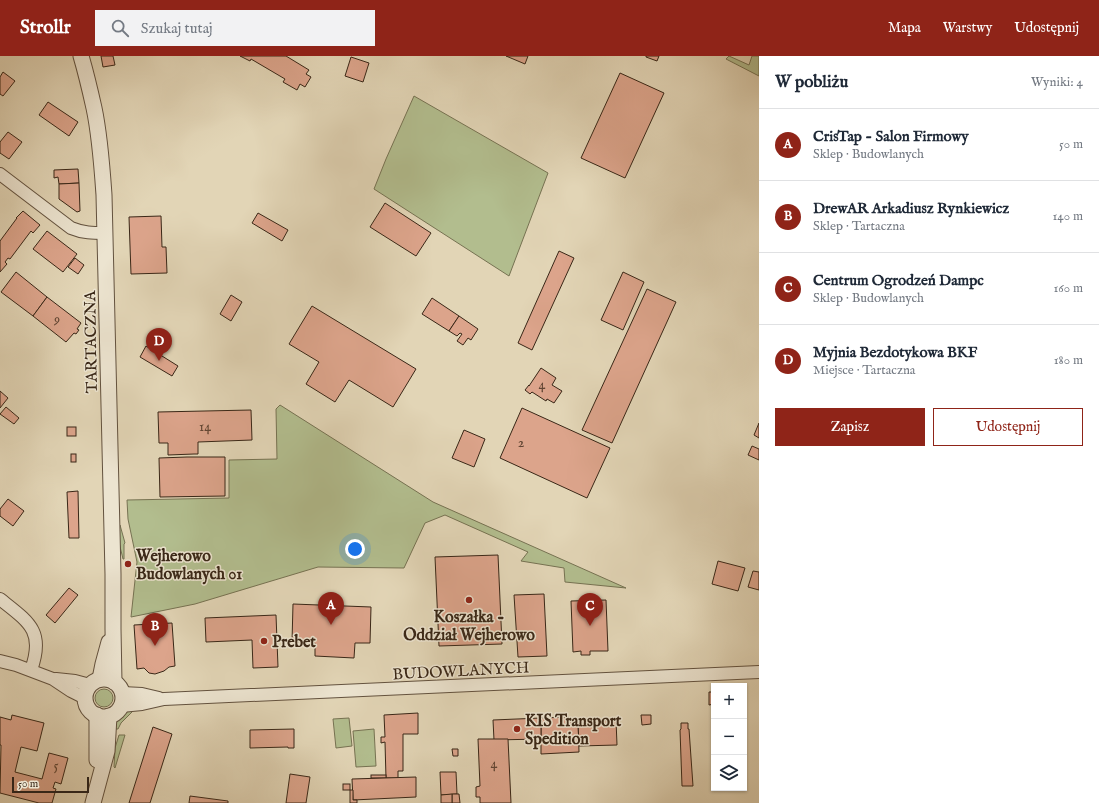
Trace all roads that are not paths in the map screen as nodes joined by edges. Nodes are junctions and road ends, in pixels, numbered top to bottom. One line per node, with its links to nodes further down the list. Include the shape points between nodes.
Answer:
1 (81, 56): 3 (street, TARTACZNA, via 98,130)
2 (0, 174): 3 (street, via 71,228 90,233)
3 (106, 233): 8 (street, TARTACZNA, via 113,629)
4 (0, 599): 6 (street, via 33,629 37,646)
5 (0, 661): 6 (street, BUDOWLANYCH)
6 (31, 670): 8 (street, BUDOWLANYCH, via 54,679 74,681)
7 (759, 672): 8 (street, BUDOWLANYCH, via 164,699 142,704)
8 (105, 691): 9 (street, via 116,712); 9 (street, via 87,705 91,712)
9 (103, 716): 10 (street, via 107,751)
10 (93, 803)

